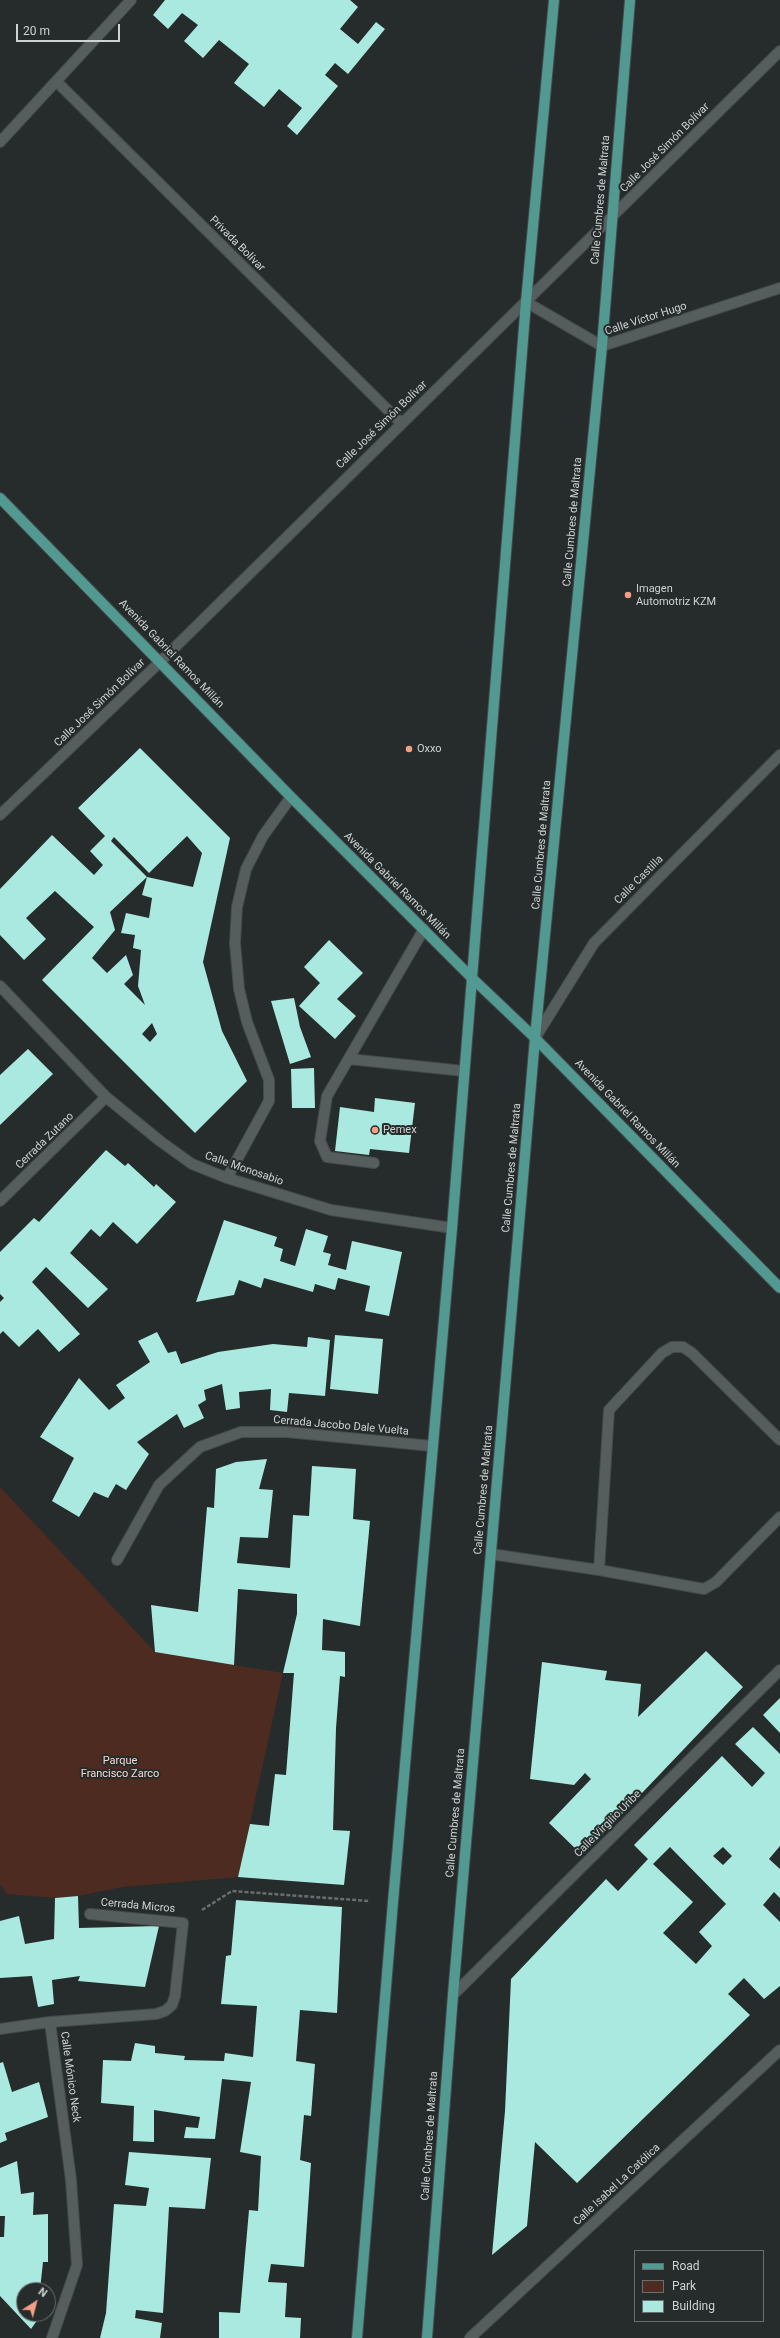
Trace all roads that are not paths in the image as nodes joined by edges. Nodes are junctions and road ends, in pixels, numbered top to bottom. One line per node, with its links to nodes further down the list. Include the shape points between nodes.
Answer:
1 (131, 0): 5 (street)
2 (554, 0): 9 (main road)
3 (630, 0): 7 (main road, Calle Cumbres de Maltrata)
4 (780, 51): 7 (street, Calle José Simón Bolívar)
5 (57, 82): 6 (street); 11 (street, Privada Bolívar)
6 (0, 142)
7 (611, 220): 9 (street, Calle José Simón Bolívar); 10 (main road, Calle Cumbres de Maltrata)
8 (780, 288): 10 (street, Calle Víctor Hugo)
9 (526, 302): 10 (street, Calle Víctor Hugo); 11 (street, Calle José Simón Bolívar); 18 (main road)
10 (602, 346): 20 (main road, Calle Cumbres de Maltrata)
11 (401, 423): 13 (street, Calle José Simón Bolívar)
12 (0, 498): 13 (main road, Avenida Gabriel Ramos Millán)
13 (160, 661): 15 (main road, Avenida Gabriel Ramos Millán); 16 (street, Calle José Simón Bolívar)
14 (780, 755): 20 (street, Calle Castilla, via 594,943)
15 (291, 797): 17 (main road, Avenida Gabriel Ramos Millán); 25 (street, via 263,836 246,869 237,907 235,943 239,990 247,1022 270,1080 269,1101)
16 (0, 815)
17 (424, 929): 18 (main road, Avenida Gabriel Ramos Millán); 21 (street)
18 (472, 978): 20 (main road, Avenida Gabriel Ramos Millán); 22 (main road)
19 (0, 986): 23 (street, Calle Monosabio)
20 (536, 1038): 28 (main road, Avenida Gabriel Ramos Millán); 32 (main road, Calle Cumbres de Maltrata)
21 (348, 1059): 22 (street); 24 (street, via 327,1096 320,1141 327,1157)
22 (464, 1071): 27 (main road)
23 (106, 1097): 25 (street, Calle Monosabio, via 192,1164); 26 (street, Cerrada Zutano)
24 (374, 1163)
25 (227, 1178): 27 (street, Calle Monosabio, via 331,1210)
26 (0, 1201)
27 (452, 1228): 30 (main road)
28 (780, 1288)
29 (780, 1440): 34 (street, via 692,1353 683,1347 672,1347 662,1353 609,1410)
30 (432, 1446): 33 (street, Cerrada Jacobo Dale Vuelta, via 279,1432 241,1432 200,1447 159,1485); 44 (main road)
31 (780, 1517): 34 (street, via 716,1582 704,1589)
32 (491, 1554): 34 (street); 38 (main road, Calle Cumbres de Maltrata)
33 (117, 1560)
34 (599, 1570)
35 (780, 1670): 38 (street, Calle Virgilio Uribe)
36 (90, 1914): 37 (street, Cerrada Micros)
37 (183, 1922): 39 (street, Calle Mónico Neck, via 172,2005 156,2014)
38 (452, 1995): 45 (main road, Calle Cumbres de Maltrata)
39 (50, 2022): 40 (street); 43 (street, Calle Mónico Neck, via 71,2180 77,2265)
40 (0, 2029)
41 (780, 2050): 42 (street, Calle Isabel La Católica)
42 (475, 2336)
43 (52, 2338)
44 (357, 2338)
45 (427, 2338)

